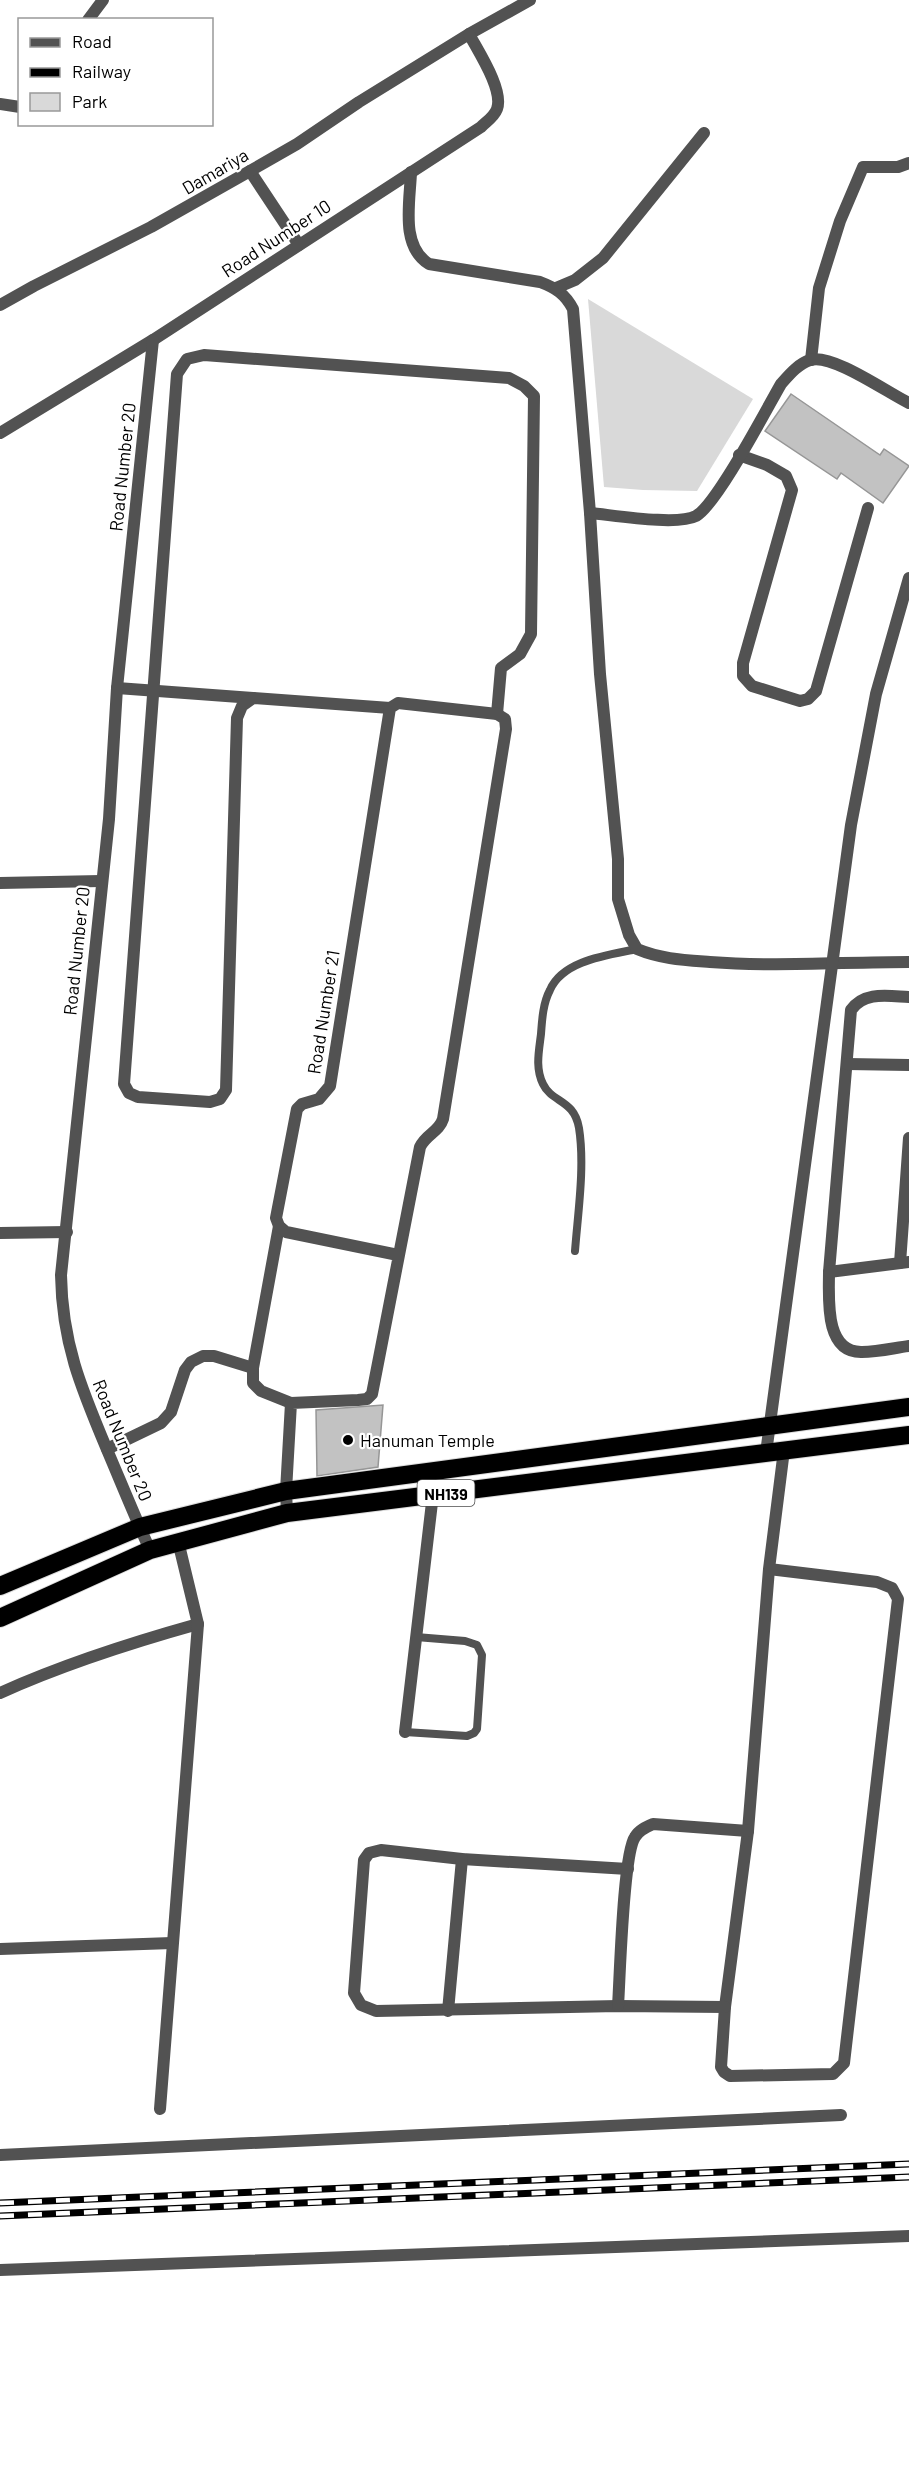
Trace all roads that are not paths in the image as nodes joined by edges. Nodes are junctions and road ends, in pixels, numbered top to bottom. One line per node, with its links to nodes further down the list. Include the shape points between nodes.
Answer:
1 (530, 0): 3 (street, Damariya)
2 (102, 1): 4 (street)
3 (516, 4): 5 (street, Damariya)
4 (89, 18)
5 (469, 34): 10 (street, Damariya); 11 (street, Road Number 10, via 494,83 498,107 481,127)
6 (0, 104): 7 (street)
7 (18, 106)
8 (704, 133): 13 (street, via 603,258 575,280)
9 (909, 163): 16 (street, via 898,167 863,167 840,221 819,288)
10 (250, 171): 12 (street); 14 (street, Damariya)
11 (411, 172): 12 (street, Road Number 10); 13 (street, via 410,233 418,258 429,264)
12 (299, 245): 15 (street, Road Number 10)
13 (556, 288): 21 (street, via 573,309)
14 (0, 305)
15 (153, 340): 18 (street, Road Number 10); 23 (street, Road Number 20)
16 (811, 360): 17 (street, via 840,366); 19 (street, via 794,369 781,384)
17 (909, 403)
18 (0, 433)
19 (740, 455): 20 (street, via 786,476 792,490 743,663 743,676 752,686 800,701 816,691); 21 (street, via 707,507 695,517 650,519)
20 (868, 508)
21 (590, 513): 30 (street, via 618,899 629,935)
22 (909, 578): 32 (street, via 876,694 862,764)
23 (117, 688): 24 (street); 28 (street, Road Number 20)
24 (153, 690): 25 (street); 25 (street, via 124,1084 129,1093 138,1097 210,1102 220,1099 226,1090 237,718 242,706); 27 (street, via 177,374 187,359 204,355 509,378 534,396 531,634 520,654 501,668)
25 (253, 698): 26 (street)
26 (394, 706): 27 (street); 37 (street, Road Number 21, via 330,1086 319,1099 297,1109 276,1218)
27 (497, 714): 41 (street, via 505,719 506,729 443,1119 420,1147)
28 (101, 880): 29 (street); 38 (street, Road Number 20)
29 (0, 883)
30 (638, 949): 32 (street, via 669,959); 40 (lane, via 564,972 550,989 544,1010 537,1067 540,1078 544,1088 568,1105 579,1128)
31 (909, 962): 32 (street)
32 (832, 964): 48 (street)
33 (909, 997): 34 (street, via 870,996 857,1001 851,1010)
34 (847, 1064): 35 (street); 43 (street)
35 (909, 1065)
36 (909, 1138): 42 (street)
37 (279, 1226): 41 (street, via 286,1232); 45 (street, Road Number 21)
38 (67, 1232): 39 (street); 50 (street, Road Number 20, via 61,1309 68,1346)
39 (0, 1233)
40 (575, 1251)
41 (398, 1255): 46 (street, via 372,1394 358,1400)
42 (905, 1263): 43 (street)
43 (829, 1272): 44 (street, via 829,1313 835,1336 849,1351)
44 (909, 1346)
45 (253, 1368): 46 (street, via 253,1383 261,1391); 50 (street, via 214,1356 191,1362 171,1412 161,1423)
46 (291, 1403): 52 (street)
47 (909, 1407): 48 (highway, NH139)
48 (769, 1427): 51 (street); 52 (highway, NH139)
49 (909, 1435): 51 (highway, NH139)
50 (107, 1449): 55 (street, Road Number 20)
51 (775, 1452): 53 (highway, NH139); 58 (street)
52 (286, 1491): 54 (street); 55 (highway, NH139)
53 (433, 1494): 54 (highway, NH139); 62 (street)
54 (287, 1513): 56 (highway, NH139)
55 (140, 1527): 57 (street, Road Number 20); 59 (highway, NH139)
56 (178, 1541): 57 (highway, NH139); 61 (street)
57 (150, 1550): 60 (highway, NH139)
58 (770, 1569): 65 (street); 71 (street, via 878,1582 892,1588 898,1599 844,2063 833,2074 730,2076 722,2067)
59 (0, 1586)
60 (0, 1618)
61 (198, 1624): 63 (street, via 48,1671); 68 (street)
62 (416, 1637): 64 (street); 64 (lane, via 477,1645 482,1655 477,1729 467,1736)
63 (0, 1693)
64 (405, 1732)
65 (748, 1831): 67 (street, via 653,1824 634,1838); 71 (street)
66 (462, 1859): 67 (street); 72 (street); 72 (street, via 381,1850 369,1853 364,1860 354,1993 361,2005 376,2011)
67 (628, 1869): 70 (street)
68 (172, 1943): 69 (street); 73 (street)
69 (0, 1949)
70 (618, 2006): 71 (street); 72 (street)
71 (725, 2007)
72 (448, 2011)
73 (160, 2109)
74 (841, 2115): 75 (street)
75 (0, 2155)
76 (909, 2236): 77 (street)
77 (0, 2270)

